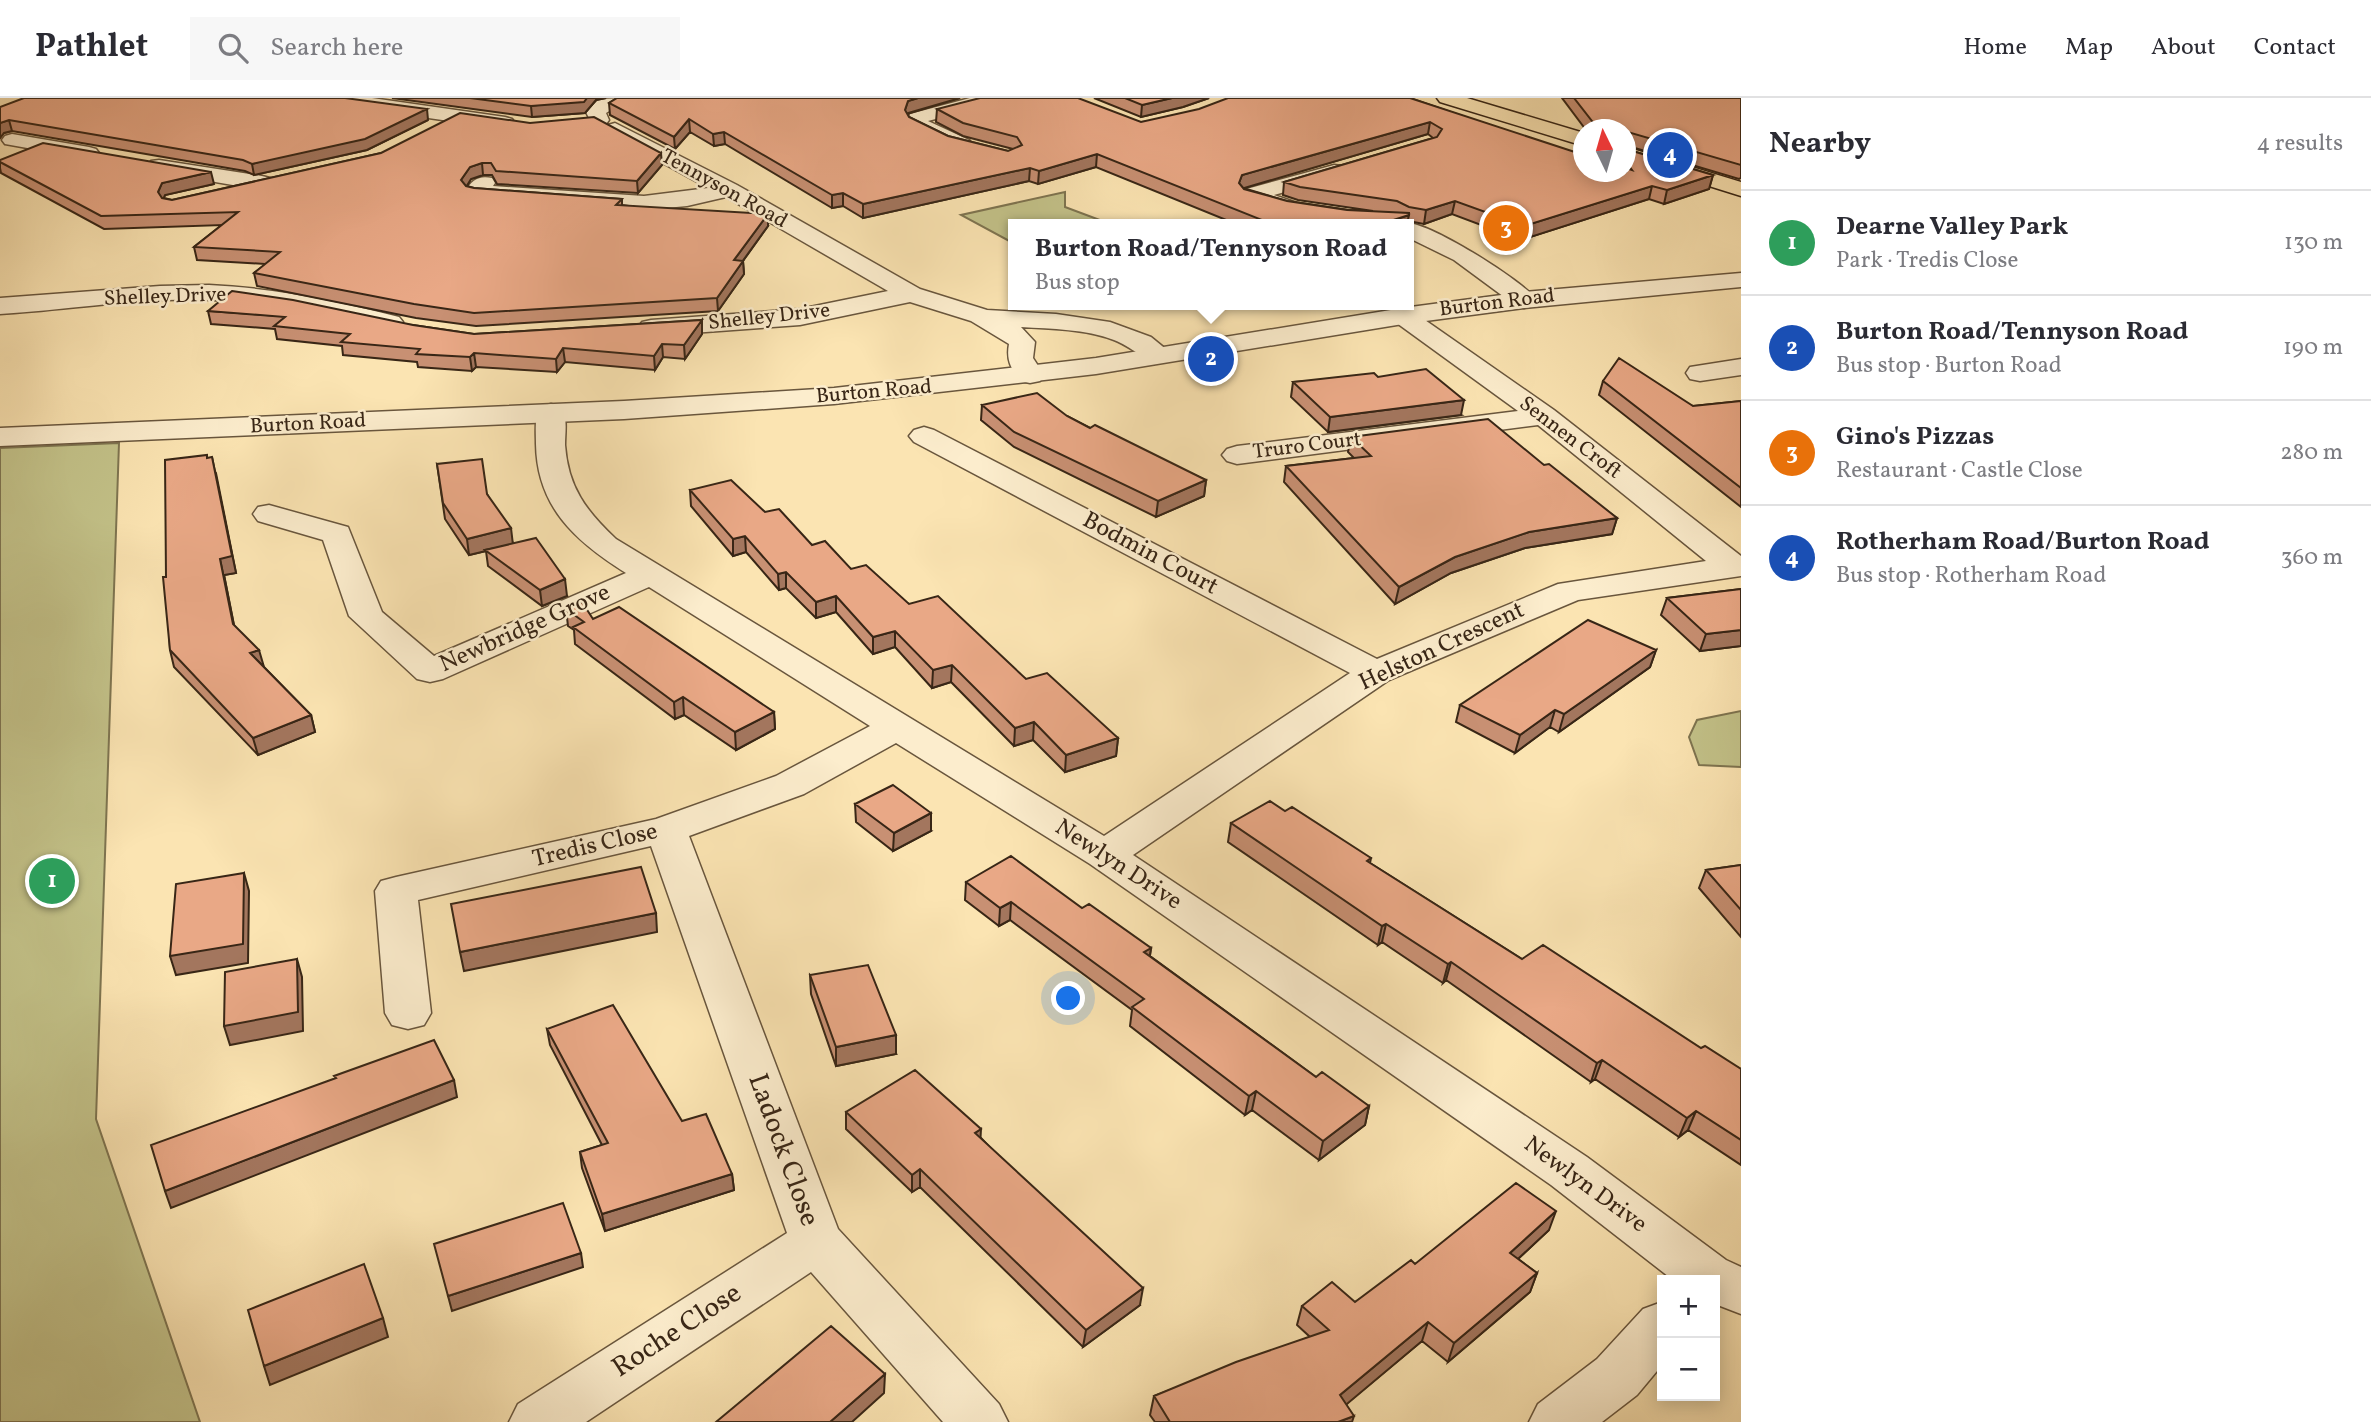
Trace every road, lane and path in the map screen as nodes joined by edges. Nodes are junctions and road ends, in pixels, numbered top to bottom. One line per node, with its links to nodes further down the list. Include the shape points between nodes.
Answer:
1 (331, 98): 5 (street)
2 (621, 98): 7 (street, via 596,112)
3 (993, 98): 13 (street, via 917,118 925,129)
4 (1447, 98): 11 (main road)
5 (367, 100): 6 (street)
6 (456, 117): 9 (street); 10 (street)
7 (599, 120): 8 (street); 22 (street, Tennyson Road)
8 (575, 124)
9 (532, 127)
10 (421, 135)
11 (1573, 137)
12 (12, 140): 14 (street)
13 (981, 149)
14 (104, 156)
15 (1636, 156): 21 (main road)
16 (144, 163): 19 (street)
17 (1352, 166): 24 (street, via 1251,195 1294,209)
18 (287, 178): 19 (street)
19 (262, 183): 23 (street)
20 (484, 183): 22 (street, via 476,191 644,203)
21 (1741, 189)
22 (729, 190): 27 (street, Tennyson Road)
23 (212, 195)
24 (1361, 219)
25 (1414, 231): 28 (street, via 1462,255)
26 (1741, 280): 28 (street, Burton Road)
27 (911, 294): 30 (street, Tennyson Road); 33 (street, Shelley Drive, via 800,317)
28 (1524, 300): 31 (street, Burton Road)
29 (0, 306): 32 (street, Shelley Drive, via 144,294 234,294 320,305)
30 (980, 316): 34 (street, Tennyson Road, via 1092,326 1132,337); 37 (street, Tennyson Road, via 1023,342 1020,358)
31 (1403, 316): 34 (street, Burton Road); 39 (street, Sennen Croft)
32 (418, 329)
33 (622, 330)
34 (1160, 355): 37 (street, Burton Road)
35 (1741, 367): 36 (street)
36 (1700, 373)
37 (1030, 375): 38 (street, Burton Road, via 834,396)
38 (551, 414): 41 (street, Burton Road); 45 (street, Newlyn Drive, via 549,454 563,503 605,547)
39 (1544, 416): 42 (street, Truro Court); 44 (street, Sennen Croft)
40 (924, 436): 46 (street, Bodmin Court)
41 (0, 437)
42 (1237, 455)
43 (269, 514): 45 (street, Newbridge Grove, via 337,534 366,616 430,671)
44 (1737, 566): 46 (street, Helston Crescent, via 1570,591)
45 (651, 574): 47 (street, Newlyn Drive)
46 (1376, 672): 49 (street, Helston Crescent)
47 (897, 727): 48 (street, Tredis Close, via 790,785); 49 (street, Newlyn Drive)
48 (666, 830): 50 (street, Tredis Close, via 396,891); 51 (street, Ladock Close)
49 (1105, 855): 52 (street, Newlyn Drive, via 1569,1171)
50 (408, 1013)
51 (816, 1241): 54 (street, Roche Close); 55 (street, Ladock Close)
52 (1708, 1275)
53 (1657, 1332): 56 (street, via 1617,1377)
54 (538, 1422)
55 (979, 1422)
56 (1558, 1422)

